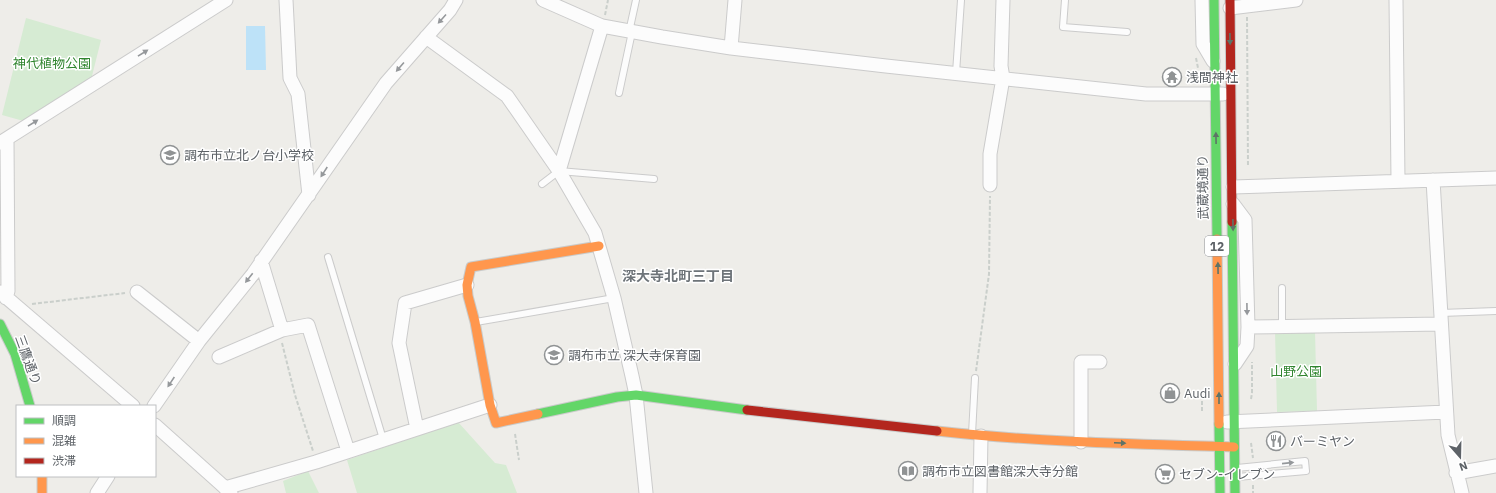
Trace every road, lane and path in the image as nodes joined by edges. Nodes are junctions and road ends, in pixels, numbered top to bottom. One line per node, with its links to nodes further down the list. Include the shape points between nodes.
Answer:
1 (226, 0): 26 (street, one-way to 1)
2 (286, 0): 35 (street, via 290,78 298,94)
3 (456, 0): 18 (street, one-way to 18)
4 (543, 0): 15 (street)
5 (636, 0): 16 (lane)
6 (734, 0): 19 (street)
7 (961, 0): 21 (lane)
8 (1003, 0): 22 (street, via 1000,66)
9 (1065, 0): 17 (lane, via 1063,27)
10 (1202, 0): 20 (street, via 1202,44)
11 (1214, 0): 20 (main road, 武蔵境通り / 12)
12 (1296, 0): 14 (street)
13 (1396, 0): 30 (street)
14 (1230, 4): 25 (main road, 12, one-way to 25)
15 (602, 26): 16 (street); 27 (street)
16 (631, 32): 19 (street); 23 (lane)
17 (1127, 32)
18 (426, 38): 27 (street, via 507,96); 35 (street, one-way to 35, via 386,83)
19 (731, 48): 21 (street)
20 (1214, 63): 24 (main road, 武蔵境通り / 12)
21 (956, 73): 22 (street)
22 (1003, 78): 24 (street, via 1146,94); 33 (street, via 990,154)
23 (619, 94)
24 (1215, 94): 25 (street); 65 (main road, 武蔵境通り / 12, one-way to 24)
25 (1231, 94): 34 (main road, 12)
26 (4, 141): 43 (street, via 8,290)
27 (559, 171): 28 (lane); 32 (lane); 37 (street, via 595,233)
28 (654, 178)
29 (1496, 178): 31 (street)
30 (1398, 180): 31 (street); 34 (street)
31 (1433, 180): 47 (street)
32 (542, 184)
33 (990, 184): 57 (path, via 989,274)
34 (1233, 187): 36 (main road, 12)
35 (309, 195): 39 (street)
36 (1233, 204): 51 (street, one-way to 51, via 1245,220); 56 (main road, 12, one-way to 56)
37 (599, 246): 40 (main road, via 471,267); 44 (street)
38 (328, 257): 70 (lane)
39 (261, 261): 52 (street); 53 (street, one-way to 53)
40 (467, 285): 48 (main road); 68 (street, via 405,303 399,343)
41 (1282, 288): 50 (lane)
42 (137, 292): 45 (path); 53 (street)
43 (3, 295): 60 (street)
44 (614, 298): 48 (lane); 58 (street)
45 (27, 304)
46 (1496, 311): 47 (lane)
47 (1441, 319): 50 (street); 63 (street)
48 (475, 322): 62 (main road)
49 (0, 324): 59 (main road, 三鷹通り, via 15,354)
50 (1282, 326): 51 (street)
51 (1248, 327): 56 (street, via 1247,346)
52 (281, 332): 54 (street); 74 (street, via 308,325); 76 (path, via 295,395)
53 (199, 341): 61 (street, one-way to 61)
54 (219, 357)
55 (1100, 362): 71 (street, via 1081,362)
56 (1235, 364): 66 (main road, 12)
57 (975, 378): 69 (lane)
58 (636, 395): 64 (main road); 69 (main road); 86 (street)
59 (30, 405)
60 (132, 405)
61 (155, 405)
62 (490, 405): 64 (main road, via 496,423); 68 (street)
63 (1446, 412): 66 (street); 79 (street)
64 (512, 419): 75 (path)
65 (1220, 422): 66 (street); 72 (main road, 武蔵境通り / 12)
66 (1235, 422): 73 (main road, 12)
67 (156, 426): 83 (street)
68 (417, 429): 70 (street)
69 (977, 436): 71 (main road); 87 (street)
70 (383, 439): 74 (street)
71 (1081, 442): 72 (main road, one-way to 72)
72 (1219, 447): 73 (main road); 88 (main road, 武蔵境通り / 12)
73 (1235, 447): 78 (main road, 12)
74 (348, 451): 76 (street)
75 (520, 460)
76 (316, 462): 83 (street)
77 (1496, 466): 79 (street)
78 (1235, 468): 82 (main road, 12); 82 (lane, one-way to 82, via 1305,461 1306,471)
79 (1456, 473): 90 (street)
80 (42, 477): 84 (main road)
81 (107, 477): 85 (street)
82 (1235, 477): 89 (main road, 12)
83 (228, 490)
84 (42, 493)
85 (97, 493)
86 (646, 493)
87 (980, 493)
88 (1220, 493)
89 (1235, 493)
90 (1462, 493)

